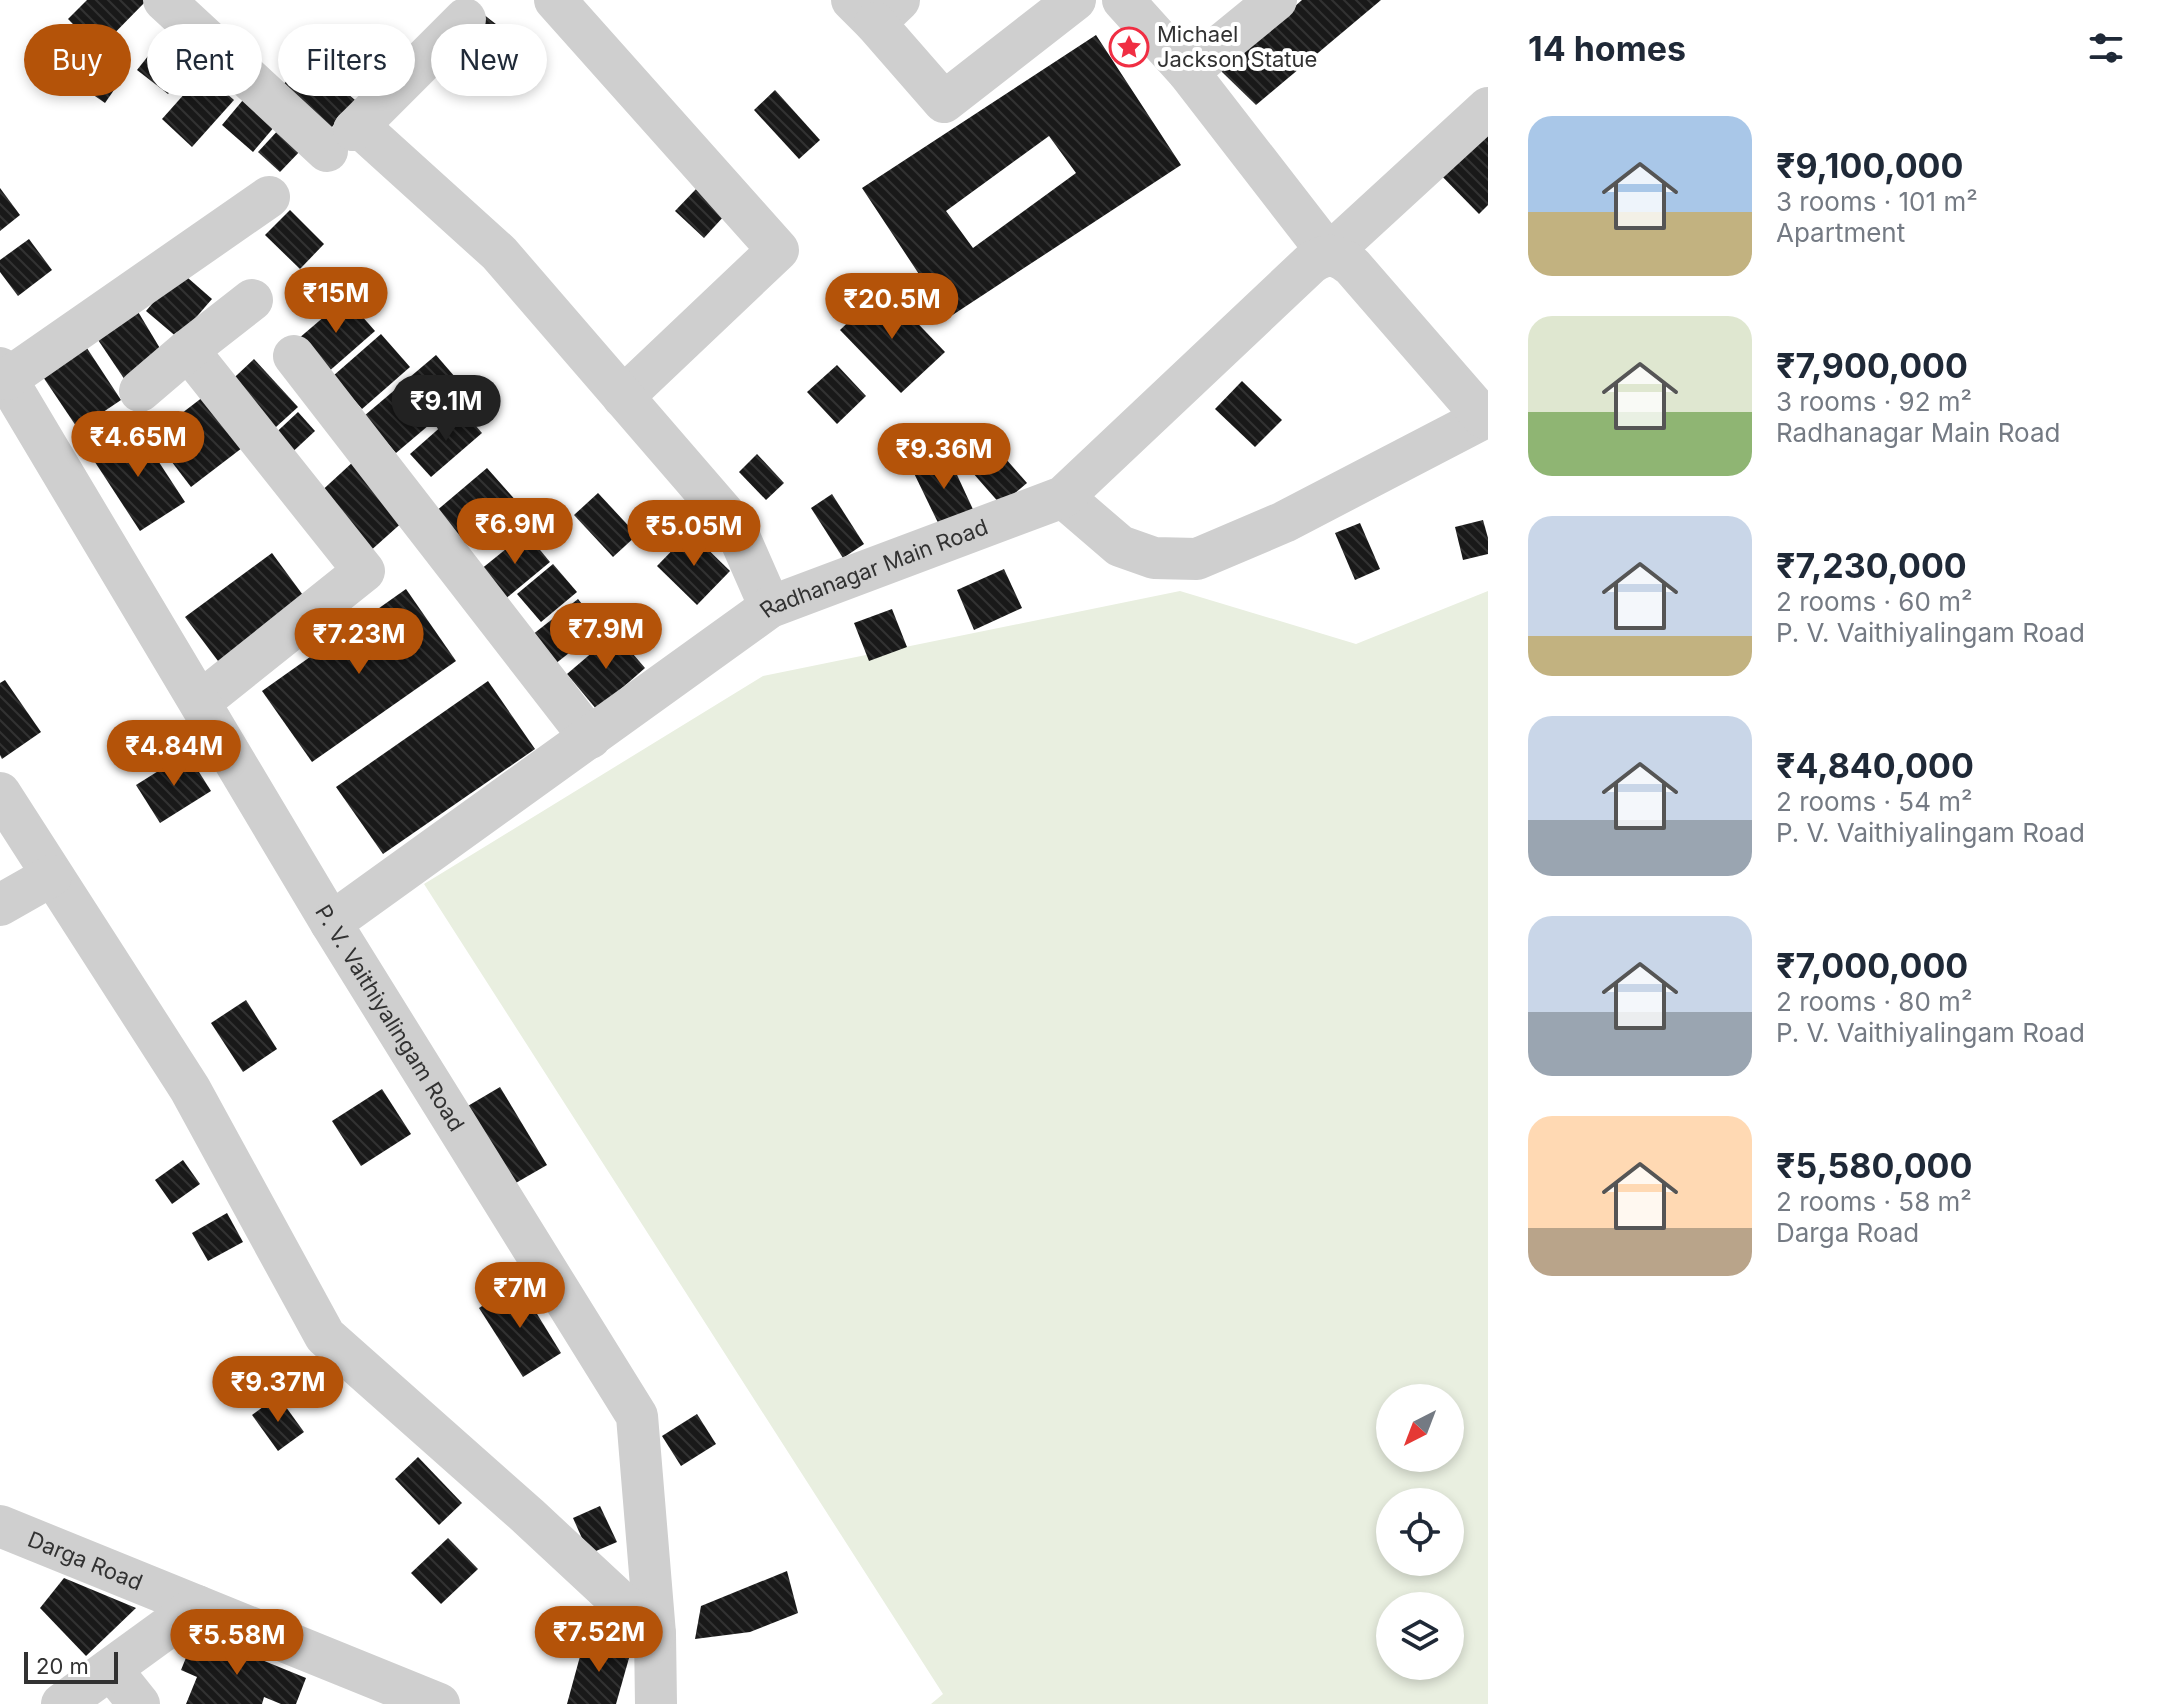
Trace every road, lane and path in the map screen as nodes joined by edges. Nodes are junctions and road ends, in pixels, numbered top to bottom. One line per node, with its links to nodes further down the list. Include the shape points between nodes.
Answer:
1 (164, 0): 10 (street)
2 (555, 0): 18 (street, via 778,250)
3 (1075, 0): 6 (street, via 944,102)
4 (1123, 0): 8 (street)
5 (1276, 0): 8 (street)
6 (875, 8)
7 (465, 19): 18 (street, via 354,130 363,130 499,253)
8 (1188, 72): 12 (street)
9 (1488, 108): 12 (street, Radhanagar Main Road)
10 (327, 151)
11 (269, 197): 16 (street)
12 (1329, 254): 19 (street, via 1352,266); 20 (street, Radhanagar Main Road, via 1311,263)
13 (252, 300): 14 (street)
14 (188, 350): 17 (street); 22 (street, via 364,571)
15 (294, 356): 23 (street)
16 (3, 373): 22 (street, P. V. Vaithiyalingam Road)
17 (140, 391)
18 (623, 397): 21 (street, via 734,525)
19 (1486, 418): 20 (street, via 1284,522 1197,559 1154,558 1120,546)
20 (1063, 497): 21 (street, Radhanagar Main Road)
21 (770, 607): 23 (street, Radhanagar Main Road)
22 (200, 702): 27 (street, P. V. Vaithiyalingam Road)
23 (590, 738): 27 (street, Radhanagar Main Road)
24 (0, 793): 25 (street)
25 (51, 876): 26 (street); 30 (street, via 190,1089 325,1336)
26 (0, 905)
27 (331, 923): 30 (street, P. V. Vaithiyalingam Road, via 637,1416)
28 (0, 1526): 29 (street, Darga Road)
29 (197, 1606): 31 (street); 34 (street, Darga Road)
30 (655, 1634): 35 (street, P. V. Vaithiyalingam Road)
31 (111, 1669): 32 (street); 33 (street)
32 (62, 1704)
33 (139, 1704)
34 (439, 1704)
35 (656, 1704)

